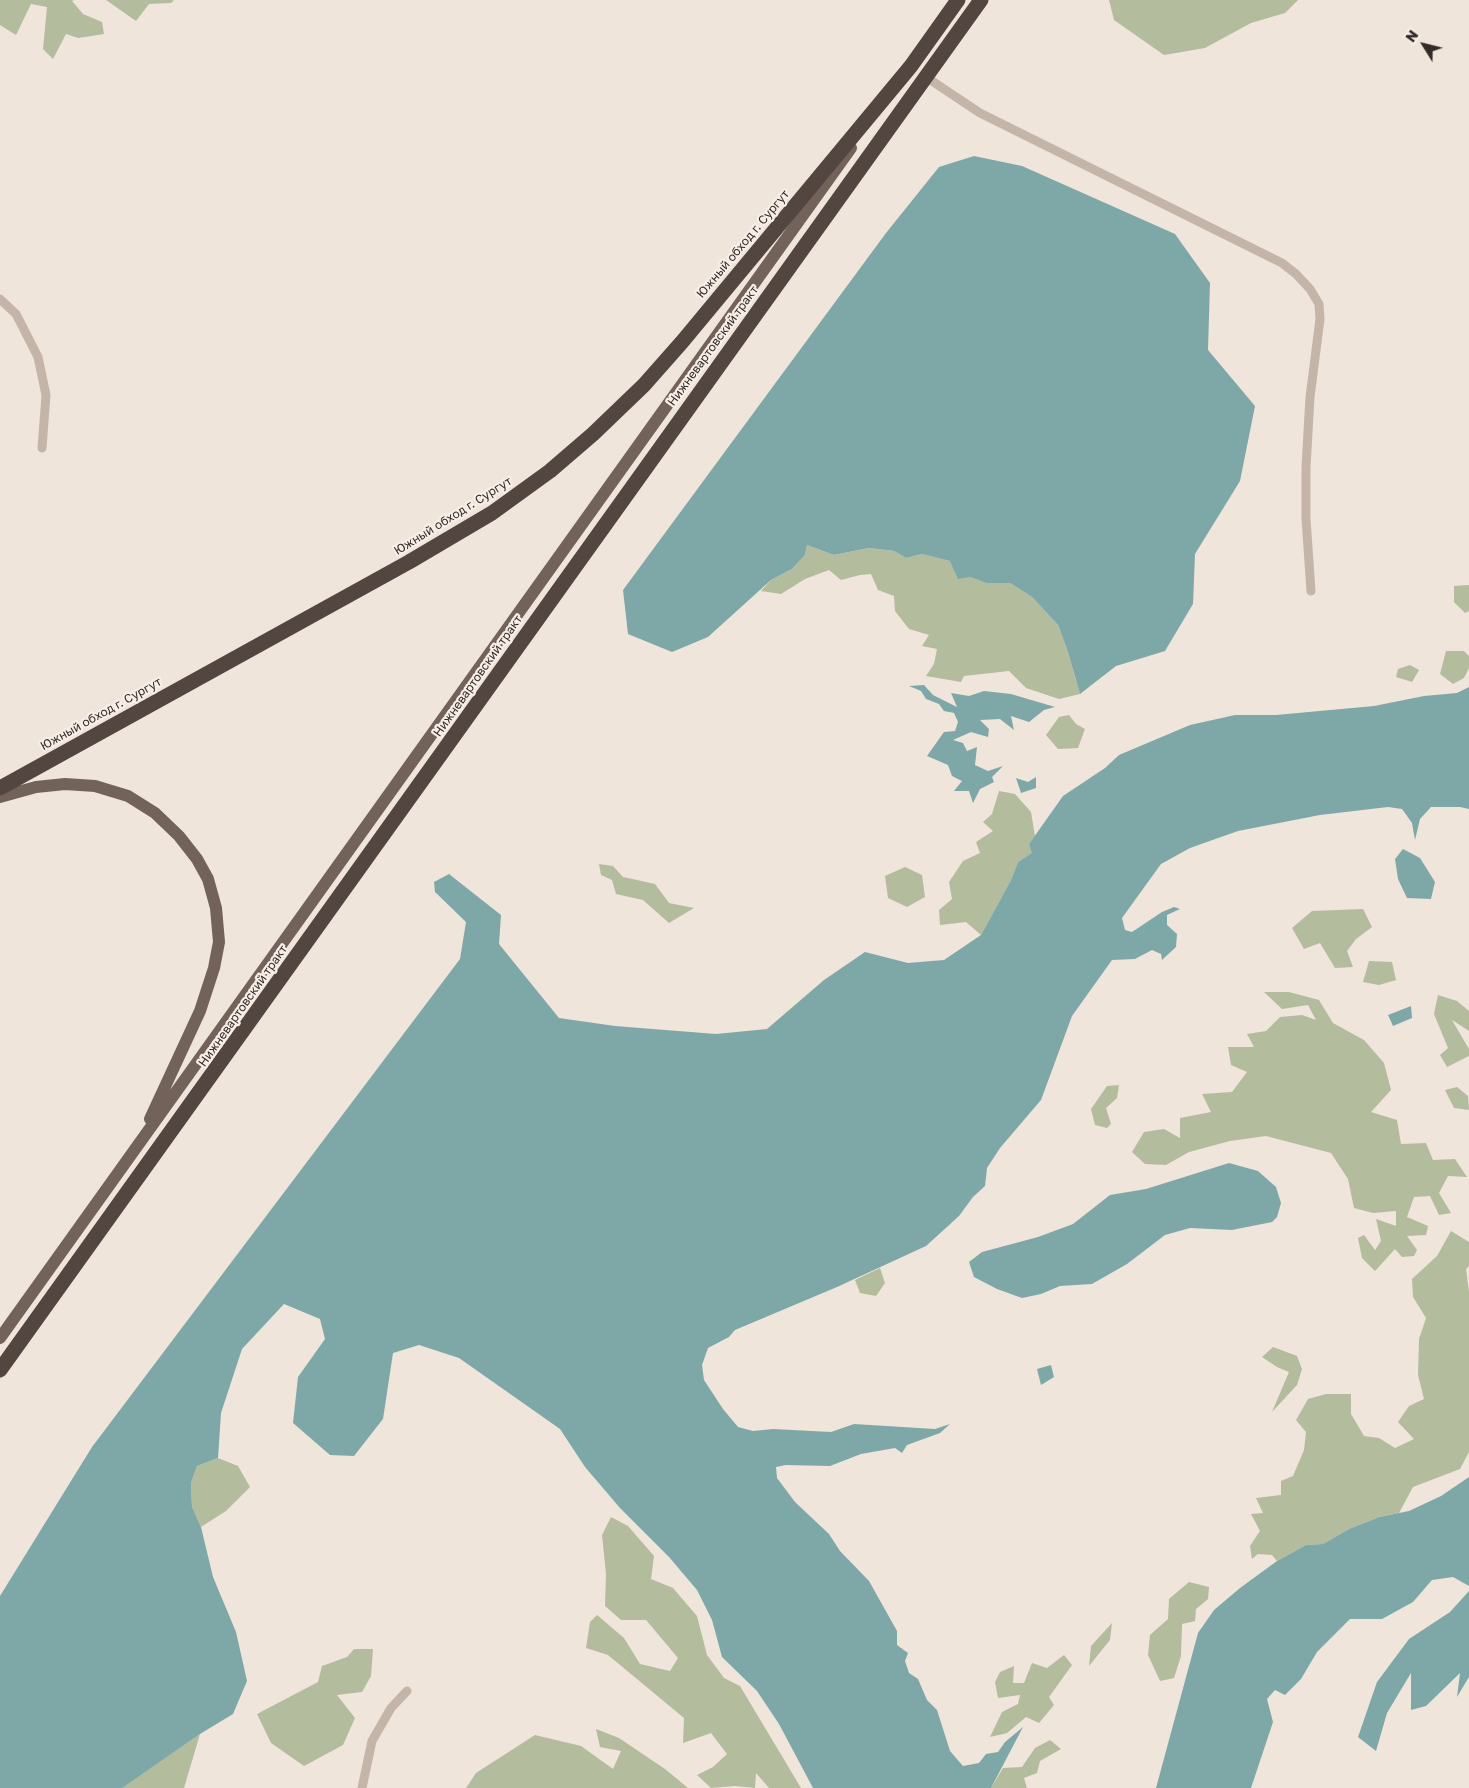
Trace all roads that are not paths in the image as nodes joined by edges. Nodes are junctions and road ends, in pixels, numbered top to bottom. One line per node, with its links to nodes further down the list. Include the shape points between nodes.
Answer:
1 (958, 0): 3 (highway, Нижневартовский тракт)
2 (982, 0): 4 (highway, Нижневартовский тракт)
3 (911, 66): 8 (highway, Южный обход г. Сургут, via 650,378 550,471 492,513 409,562); 10 (main road, Нижневартовский тракт)
4 (926, 77): 7 (lane, via 980,113 1282,263 1310,289 1319,304 1320,318 1310,397 1306,467); 12 (highway, Нижневартовский тракт)
5 (0, 298): 6 (lane, via 16,314 38,356 46,395)
6 (42, 448)
7 (1311, 591)
8 (0, 788)
9 (0, 797): 10 (main road, via 36,787 65,784 95,786 128,796 155,813 179,836 208,879 216,908 219,942 214,968 200,1011 157,1108)
10 (111, 1185): 11 (main road, Нижневартовский тракт)
11 (0, 1338)
12 (0, 1370)
13 (407, 1691): 14 (lane, via 390,1708 372,1740)
14 (362, 1788)

